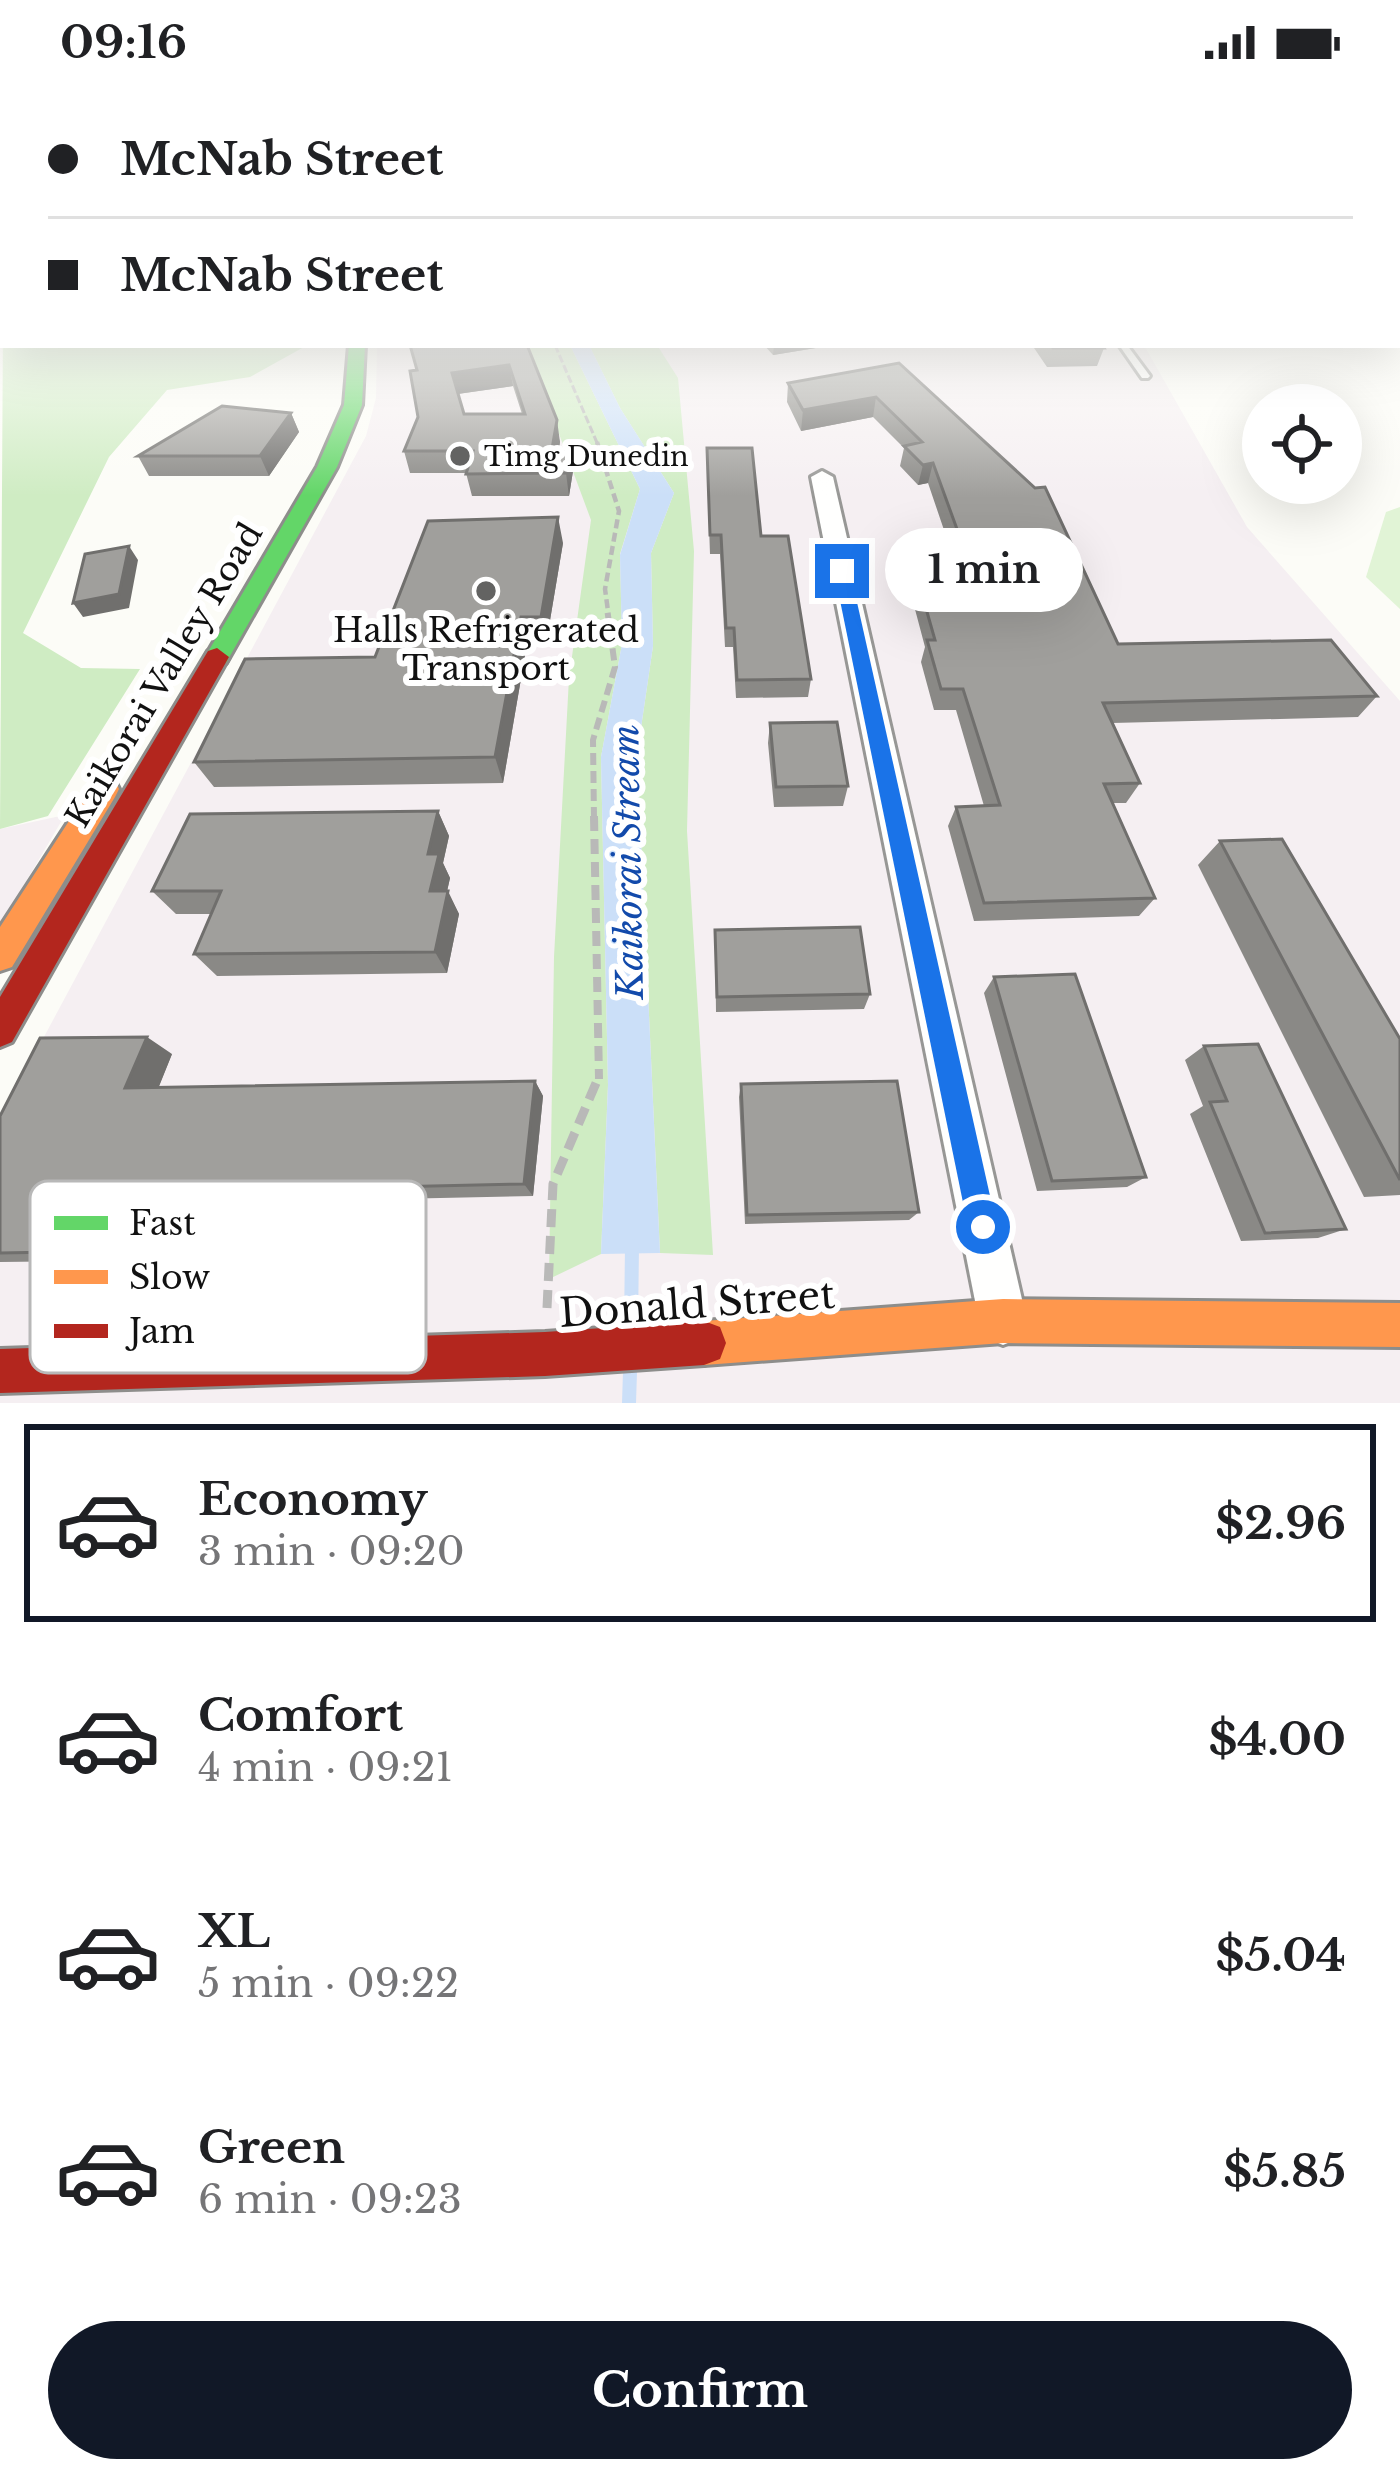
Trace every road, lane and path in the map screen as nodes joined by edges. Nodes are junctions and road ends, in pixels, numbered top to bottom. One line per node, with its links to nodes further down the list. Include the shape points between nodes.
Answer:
1 (336, 373): 7 (main road, Kaikorai Valley Road, via 318,440)
2 (355, 373): 10 (main road, Kaikorai Valley Road, via 353,405 327,467)
3 (566, 373): 13 (path, via 620,511 605,589 615,667 592,740 599,1081 554,1184)
4 (1142, 373): 5 (lane)
5 (1144, 376)
6 (822, 477): 11 (street)
7 (142, 729)
8 (118, 768): 9 (main road, Kaikorai Valley Road)
9 (0, 956)
10 (0, 1030)
11 (1003, 1321): 12 (main road, Donald Street); 13 (main road, Donald Street)
12 (1400, 1325)
13 (545, 1354): 14 (main road, Donald Street)
14 (426, 1358)
15 (30, 1370): 16 (main road, Donald Street)
16 (0, 1371)

